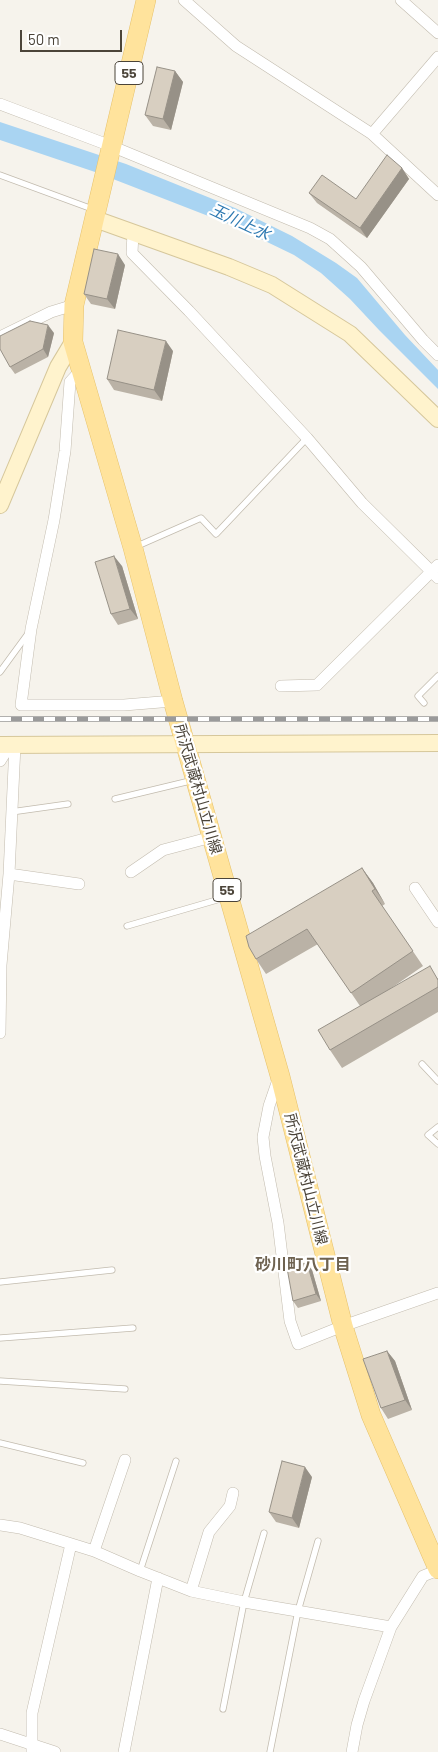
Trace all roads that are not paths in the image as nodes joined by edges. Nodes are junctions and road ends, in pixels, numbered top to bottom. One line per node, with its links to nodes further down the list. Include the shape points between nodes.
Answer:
1 (146, 0): 8 (main road, 55)
2 (184, 0): 7 (street, via 236,46)
3 (401, 0): 4 (street)
4 (438, 33)
5 (438, 57): 7 (street)
6 (0, 104): 8 (street)
7 (372, 134): 10 (street)
8 (110, 149): 11 (main road, 55); 16 (street, via 285,217 330,239 361,267)
9 (0, 175): 11 (lane)
10 (438, 195)
11 (97, 210): 12 (street); 13 (main road, 所沢武蔵村山立川線 / 55)
12 (133, 233): 18 (street, via 272,285 350,334); 19 (street, via 132,253)
13 (74, 305): 14 (street, via 50,312); 15 (main road, 所沢武蔵村山立川線 / 55)
14 (0, 337)
15 (73, 342): 17 (main road, 所沢武蔵村山立川線 / 55); 20 (street, via 58,367)
16 (438, 355)
17 (80, 371): 21 (main road, 所沢武蔵村山立川線 / 55); 23 (street, via 70,382 65,451)
18 (438, 419)
19 (307, 438): 21 (lane, via 216,534 201,518); 22 (street, via 362,503)
20 (0, 505)
21 (133, 548): 27 (main road, 所沢武蔵村山立川線 / 55)
22 (436, 572): 26 (street, via 317,685)
23 (31, 629): 24 (lane); 27 (street, via 21,706)
24 (0, 672)
25 (438, 676): 28 (lane, via 418,696)
26 (281, 686)
27 (172, 701): 29 (main road, 所沢武蔵村山立川線 / 55)
28 (424, 703)
29 (185, 743): 30 (street); 31 (street); 33 (main road, 所沢武蔵村山立川線 / 55)
30 (438, 743)
31 (8, 745): 32 (street); 36 (street)
32 (0, 760)
33 (196, 779): 34 (lane); 37 (main road, 所沢武蔵村山立川線 / 55)
34 (115, 799)
35 (68, 804): 36 (lane)
36 (11, 812): 39 (street)
37 (212, 837): 38 (street, via 163,850); 42 (main road, 所沢武蔵村山立川線 / 55)
38 (132, 872)
39 (8, 874): 40 (street); 45 (street)
40 (78, 884)
41 (415, 888): 43 (street)
42 (229, 896): 44 (lane); 48 (main road, 所沢武蔵村山立川線 / 55)
43 (438, 922)
44 (127, 926)
45 (1, 966): 46 (street)
46 (0, 1033)
47 (422, 1064): 49 (lane)
48 (280, 1076): 55 (main road, 所沢武蔵村山立川線 / 55); 55 (street, via 269,1106 263,1137 290,1321 298,1344)
49 (438, 1081)
50 (438, 1127): 51 (lane, via 428,1135)
51 (438, 1144)
52 (112, 1270): 53 (lane)
53 (0, 1282)
54 (438, 1293): 55 (street)
55 (343, 1326): 70 (main road, 所沢武蔵村山立川線 / 55, via 371,1415)
56 (133, 1328): 57 (lane)
57 (0, 1338)
58 (0, 1381): 59 (lane)
59 (125, 1389)
60 (0, 1443): 63 (lane)
61 (125, 1460): 69 (street)
62 (176, 1461): 71 (lane)
63 (83, 1463)
64 (233, 1493): 73 (street, via 230,1506 209,1532)
65 (0, 1525): 68 (street)
66 (264, 1533): 74 (lane)
67 (318, 1541): 75 (lane)
68 (70, 1544): 69 (street); 79 (street, via 32,1713)
69 (94, 1551): 71 (street)
70 (438, 1567): 76 (street, via 423,1576)
71 (140, 1572): 72 (street)
72 (158, 1578): 73 (street); 81 (street)
73 (192, 1591): 74 (street)
74 (244, 1602): 75 (street); 77 (lane)
75 (298, 1611): 76 (street); 82 (lane)
76 (391, 1627): 83 (street, via 364,1701)
77 (223, 1709)
78 (0, 1734): 79 (street)
79 (32, 1748): 80 (street)
80 (55, 1752)
81 (124, 1752)
82 (270, 1752)
83 (352, 1752)

